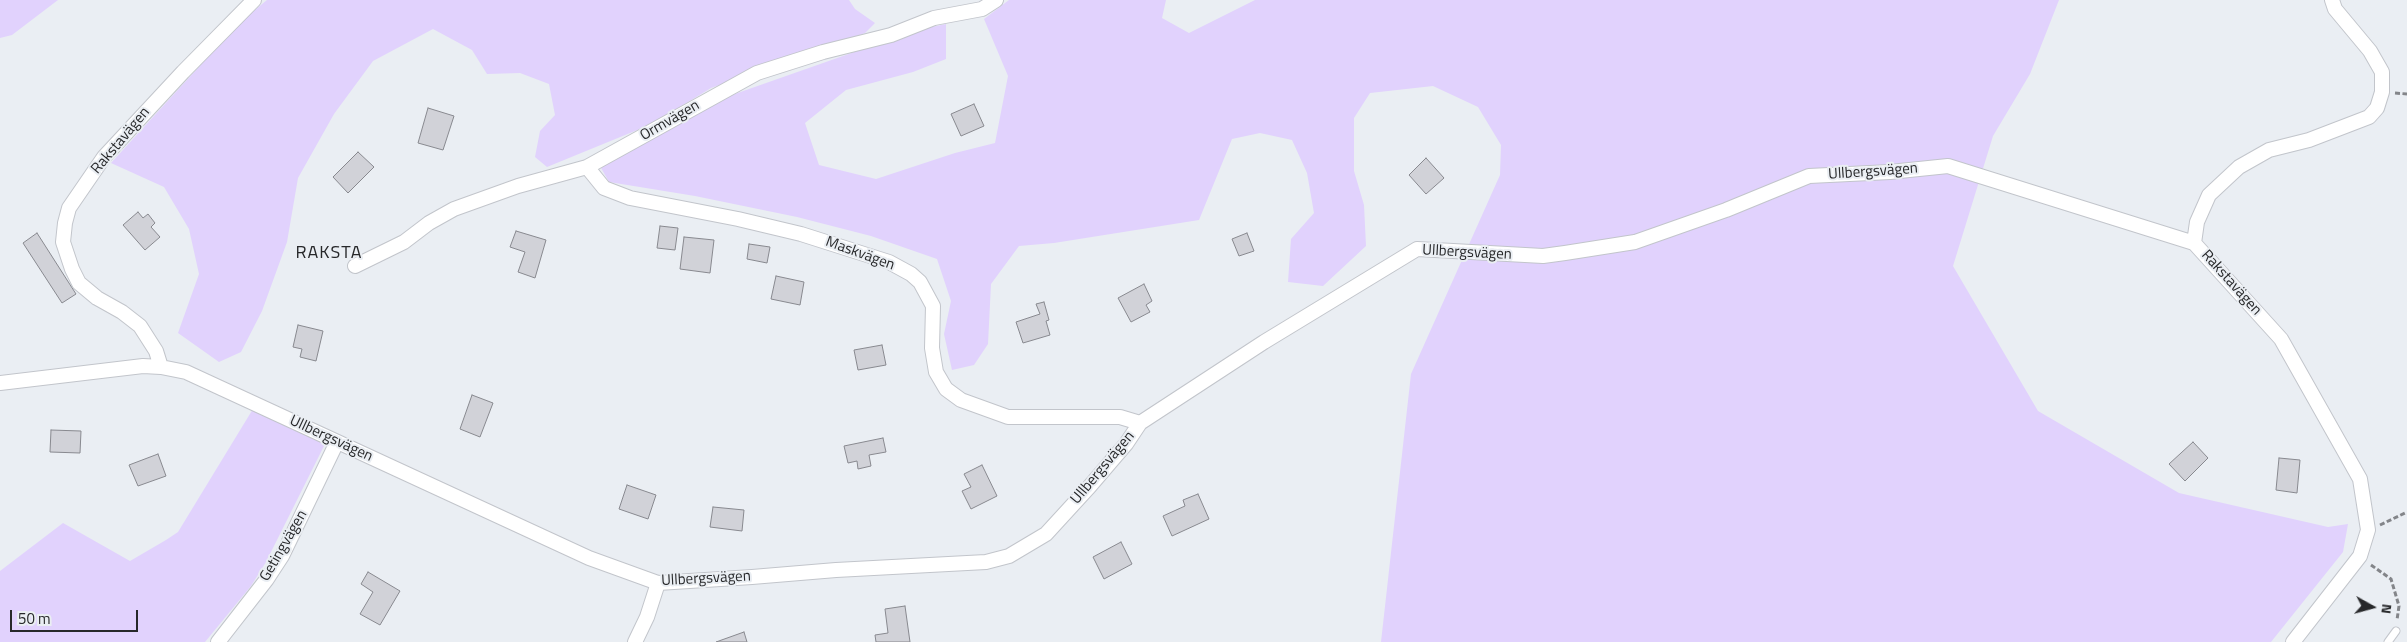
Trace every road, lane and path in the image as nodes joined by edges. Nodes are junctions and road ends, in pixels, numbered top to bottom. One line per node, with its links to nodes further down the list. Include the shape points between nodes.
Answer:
1 (254, 0): 7 (street, Rakstavägen, via 104,157 69,208 65,223 63,242 79,283 140,326 156,351)
2 (996, 0): 4 (street, Ormvägen, via 982,9 934,18 891,35 757,73)
3 (2332, 0): 5 (street, Rakstavägen, via 2335,9 2370,51 2382,72 2382,92 2377,108 2369,118 2309,140 2268,150 2239,167 2209,195 2197,222)
4 (587, 167): 6 (street, Ormvägen, via 518,186 454,209 404,242); 9 (street, Maskvägen, via 604,188 630,198 801,234 889,262 911,274 920,282 933,306 932,348 936,372 946,388 961,400 1008,416 1120,418)
5 (2194, 243): 9 (street, Ullbergsvägen, via 1948,166 1809,176 1635,242 1543,256 1417,249 1264,342); 12 (street, Rakstavägen, via 2281,339 2360,479)
6 (355, 266)
7 (161, 367): 8 (street, Ullbergsvägen, via 93,370); 10 (street, Ullbergsvägen, via 186,372)
8 (0, 383)
9 (1140, 423): 14 (street, Ullbergsvägen, via 1126,444 1046,534 1008,556 986,562)
10 (337, 442): 14 (street, Ullbergsvägen, via 589,558); 16 (street, Getingvägen, via 282,556)
11 (2407, 512): 12 (path)
12 (2368, 530): 13 (street, Rakstavägen)
13 (2360, 556): 15 (path, via 2390,580 2399,606); 18 (street, Rakstavägen)
14 (658, 583): 17 (street)
15 (2396, 631): 19 (lane)
16 (218, 642)
17 (635, 642)
18 (2293, 642)
19 (2388, 642)

